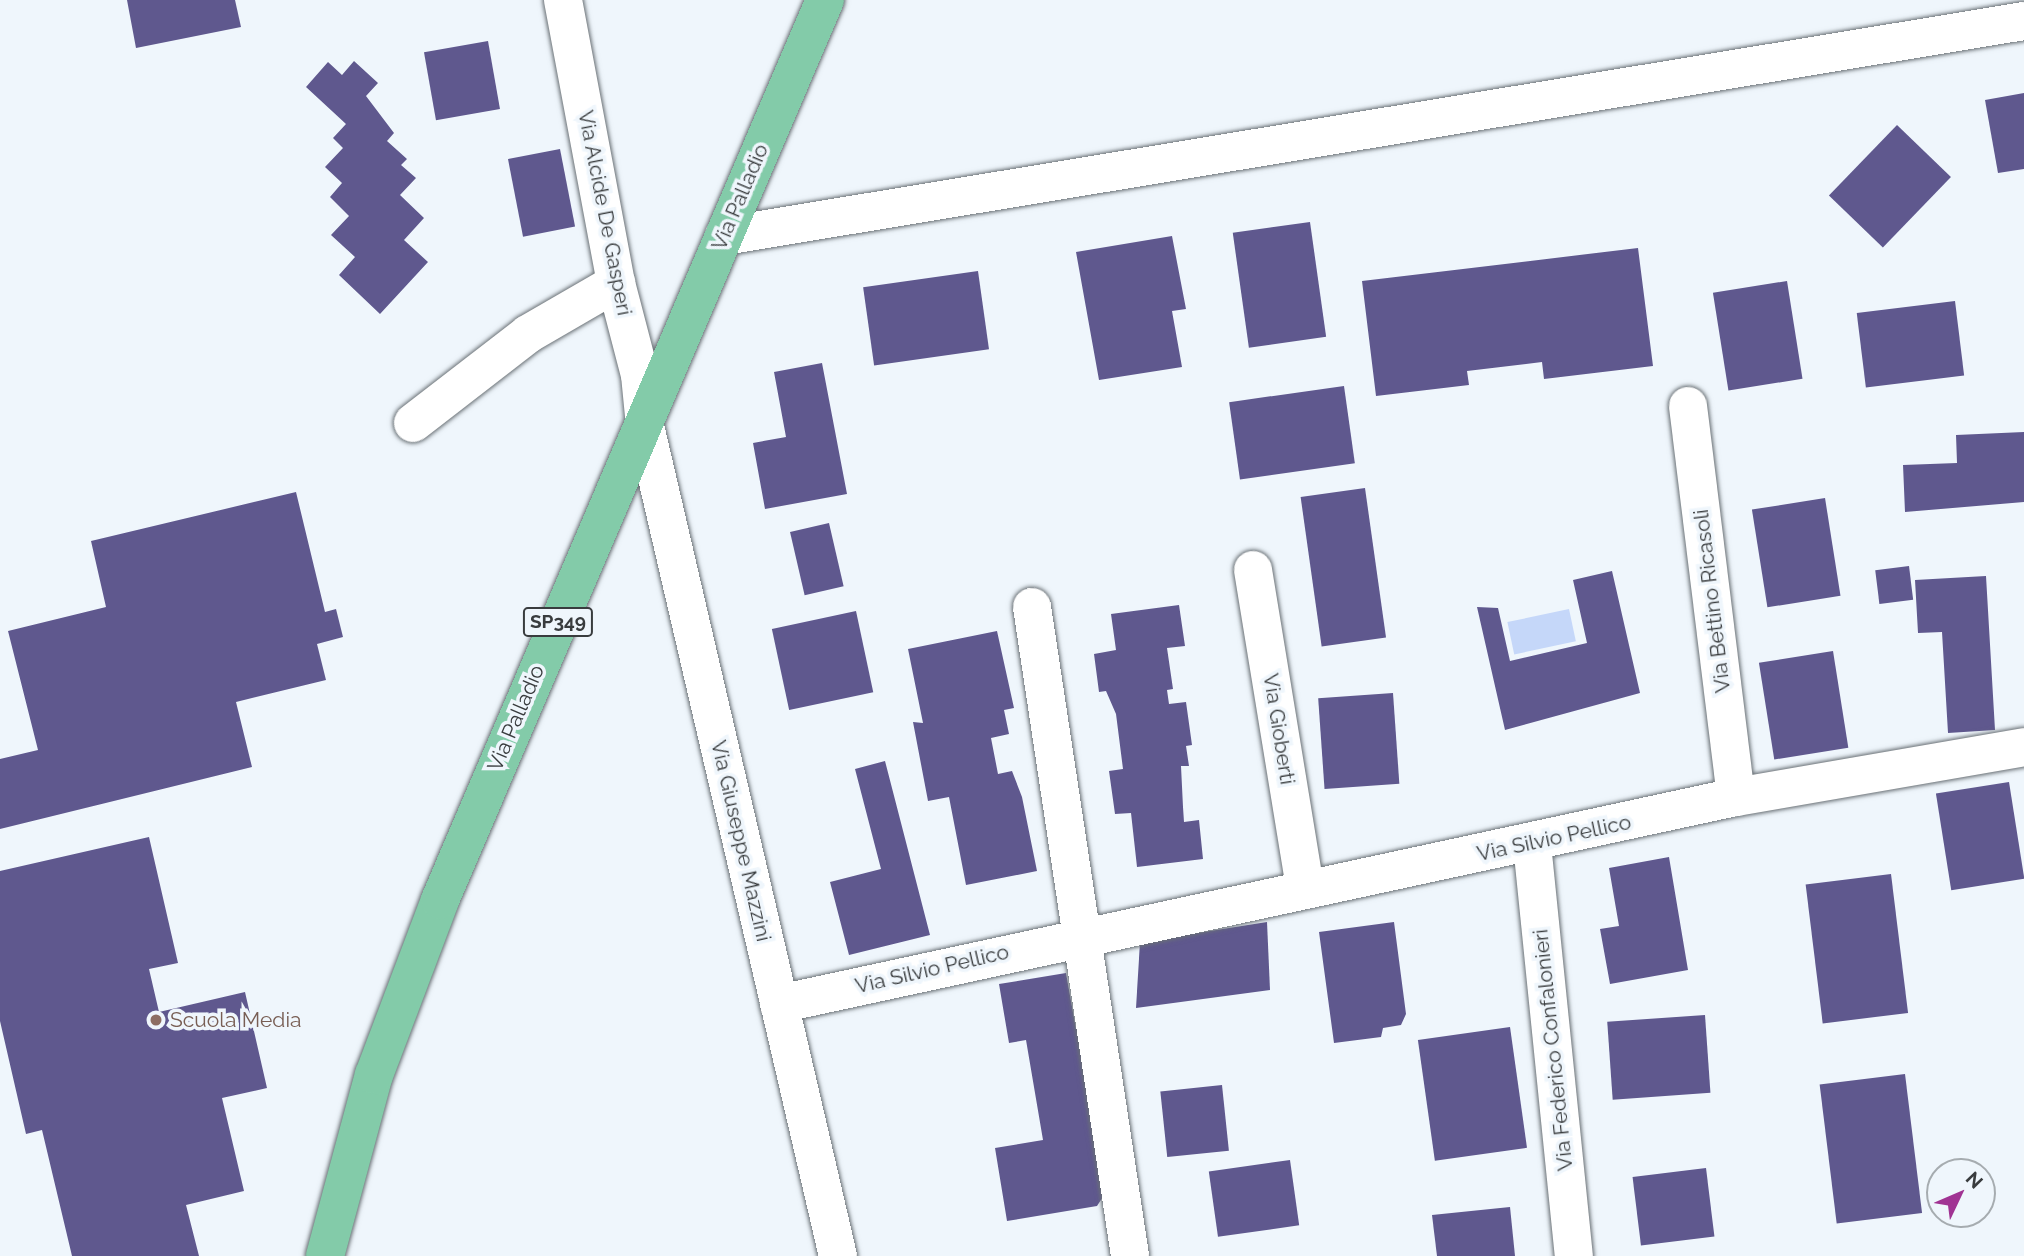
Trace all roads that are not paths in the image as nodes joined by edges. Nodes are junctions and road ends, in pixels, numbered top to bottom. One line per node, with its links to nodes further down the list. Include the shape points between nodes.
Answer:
1 (563, 0): 5 (street, Via Alcide De Gasperi)
2 (825, 0): 4 (main road, Via Palladio / SP349)
3 (2024, 21): 4 (street)
4 (724, 236): 8 (main road, Via Palladio / SP349)
5 (616, 283): 7 (street, via 528,334); 8 (street, Via Alcide De Gasperi, via 640,375)
6 (1688, 406): 12 (street, Via Bettino Ricasoli)
7 (413, 423)
8 (645, 426): 16 (street, Via Giuseppe Mazzini); 17 (main road, Via Palladio / SP349, via 440,900 374,1075)
9 (1252, 570): 14 (street, Via Gioberti)
10 (1032, 607): 15 (street)
11 (2024, 747): 12 (street, Via Silvio Pellico)
12 (1735, 797): 13 (street, Via Silvio Pellico)
13 (1532, 844): 14 (street, Via Silvio Pellico); 20 (street, Via Federico Confalonieri)
14 (1305, 888): 15 (street, Via Silvio Pellico)
15 (1085, 934): 16 (street, Via Silvio Pellico); 19 (street)
16 (779, 1004): 18 (street, Via Giuseppe Mazzini)
17 (326, 1256)
18 (838, 1256)
19 (1130, 1256)
20 (1574, 1256)

